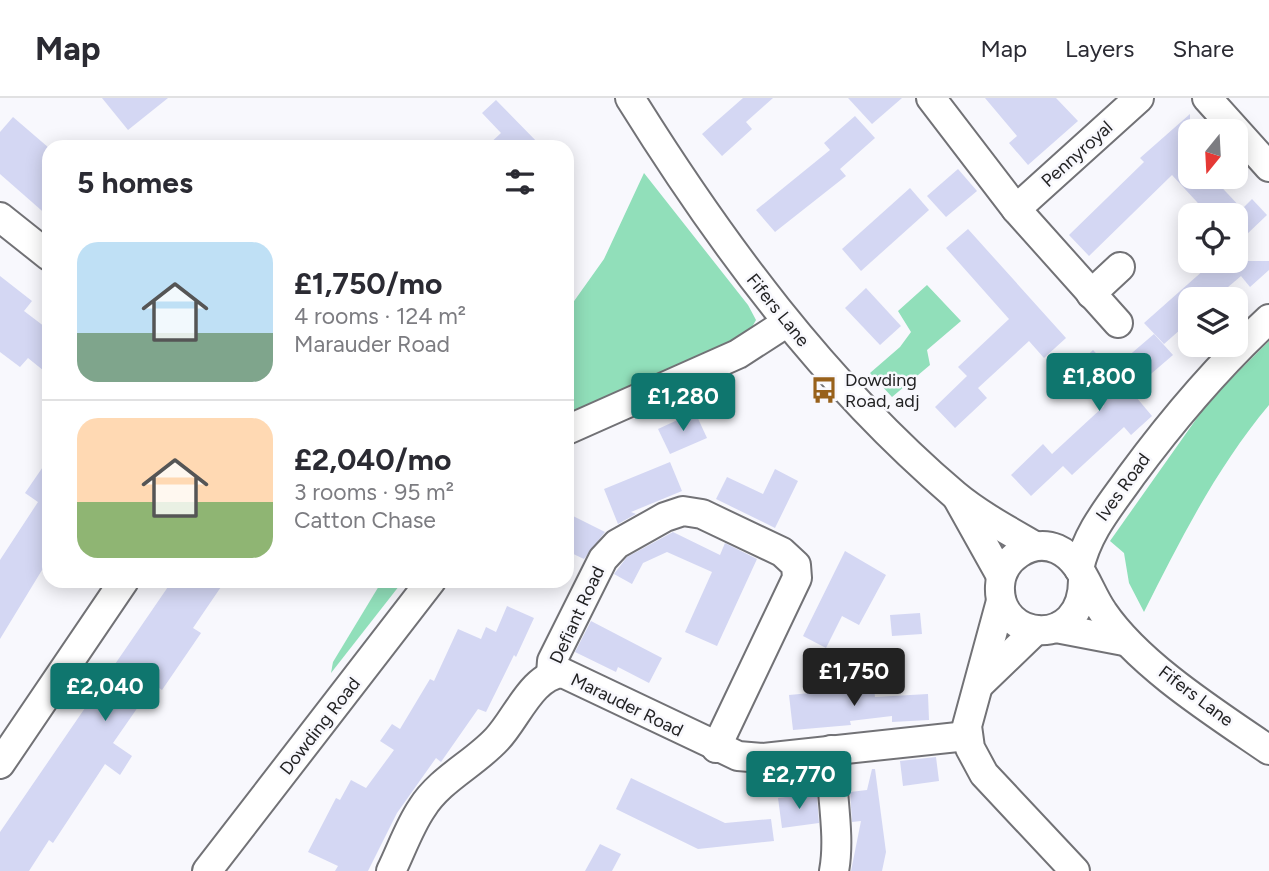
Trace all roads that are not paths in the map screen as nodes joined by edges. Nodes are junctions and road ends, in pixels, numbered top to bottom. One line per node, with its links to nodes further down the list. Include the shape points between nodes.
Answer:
1 (630, 98): 12 (street, Fifers Lane, via 736,259)
2 (931, 98): 6 (street)
3 (1139, 98): 6 (street, Pennyroyal)
4 (1207, 98): 5 (street)
5 (1269, 167)
6 (1016, 209): 10 (street)
7 (0, 217): 8 (street)
8 (42, 250)
9 (1120, 267): 10 (street)
10 (1091, 294): 13 (street)
11 (1269, 319): 16 (street, Ives Road, via 1225,359 1175,416)
12 (786, 323): 14 (street, via 738,354); 15 (street, Fifers Lane, via 839,383)
13 (1118, 323)
14 (574, 427)
15 (957, 496): 17 (street, Fifers Lane); 21 (street, Fifers Lane)
16 (1091, 532): 17 (street, Ives Road); 18 (street, Ives Road)
17 (1046, 547): 18 (street, Fifers Lane, via 1070,557); 21 (street, via 1020,552 1009,561)
18 (1081, 574): 22 (street, via 1079,610); 23 (street, Fifers Lane)
19 (119, 588): 30 (street)
20 (426, 588): 31 (street, Dowding Road)
21 (1001, 588): 22 (street, Fifers Lane, via 1016,622); 25 (street)
22 (1046, 629): 23 (street, Fifers Lane); 25 (street)
23 (1124, 641): 29 (street, Fifers Lane)
24 (551, 674): 27 (street, Marauder Road, via 563,673); 27 (street, Defiant Road, via 552,661 573,615 603,559 617,544 665,517 683,511 702,514 782,552 796,565 797,578); 32 (street, Marauder Road, via 497,740 421,808)
25 (981, 683): 26 (street)
26 (967, 736): 28 (street, Marauder Road); 34 (street, via 984,774)
27 (716, 748): 28 (street, Marauder Road, via 762,758)
28 (831, 750): 33 (street)
29 (1269, 750)
30 (0, 764)
31 (207, 871)
32 (391, 871)
33 (834, 871)
34 (1075, 871)

